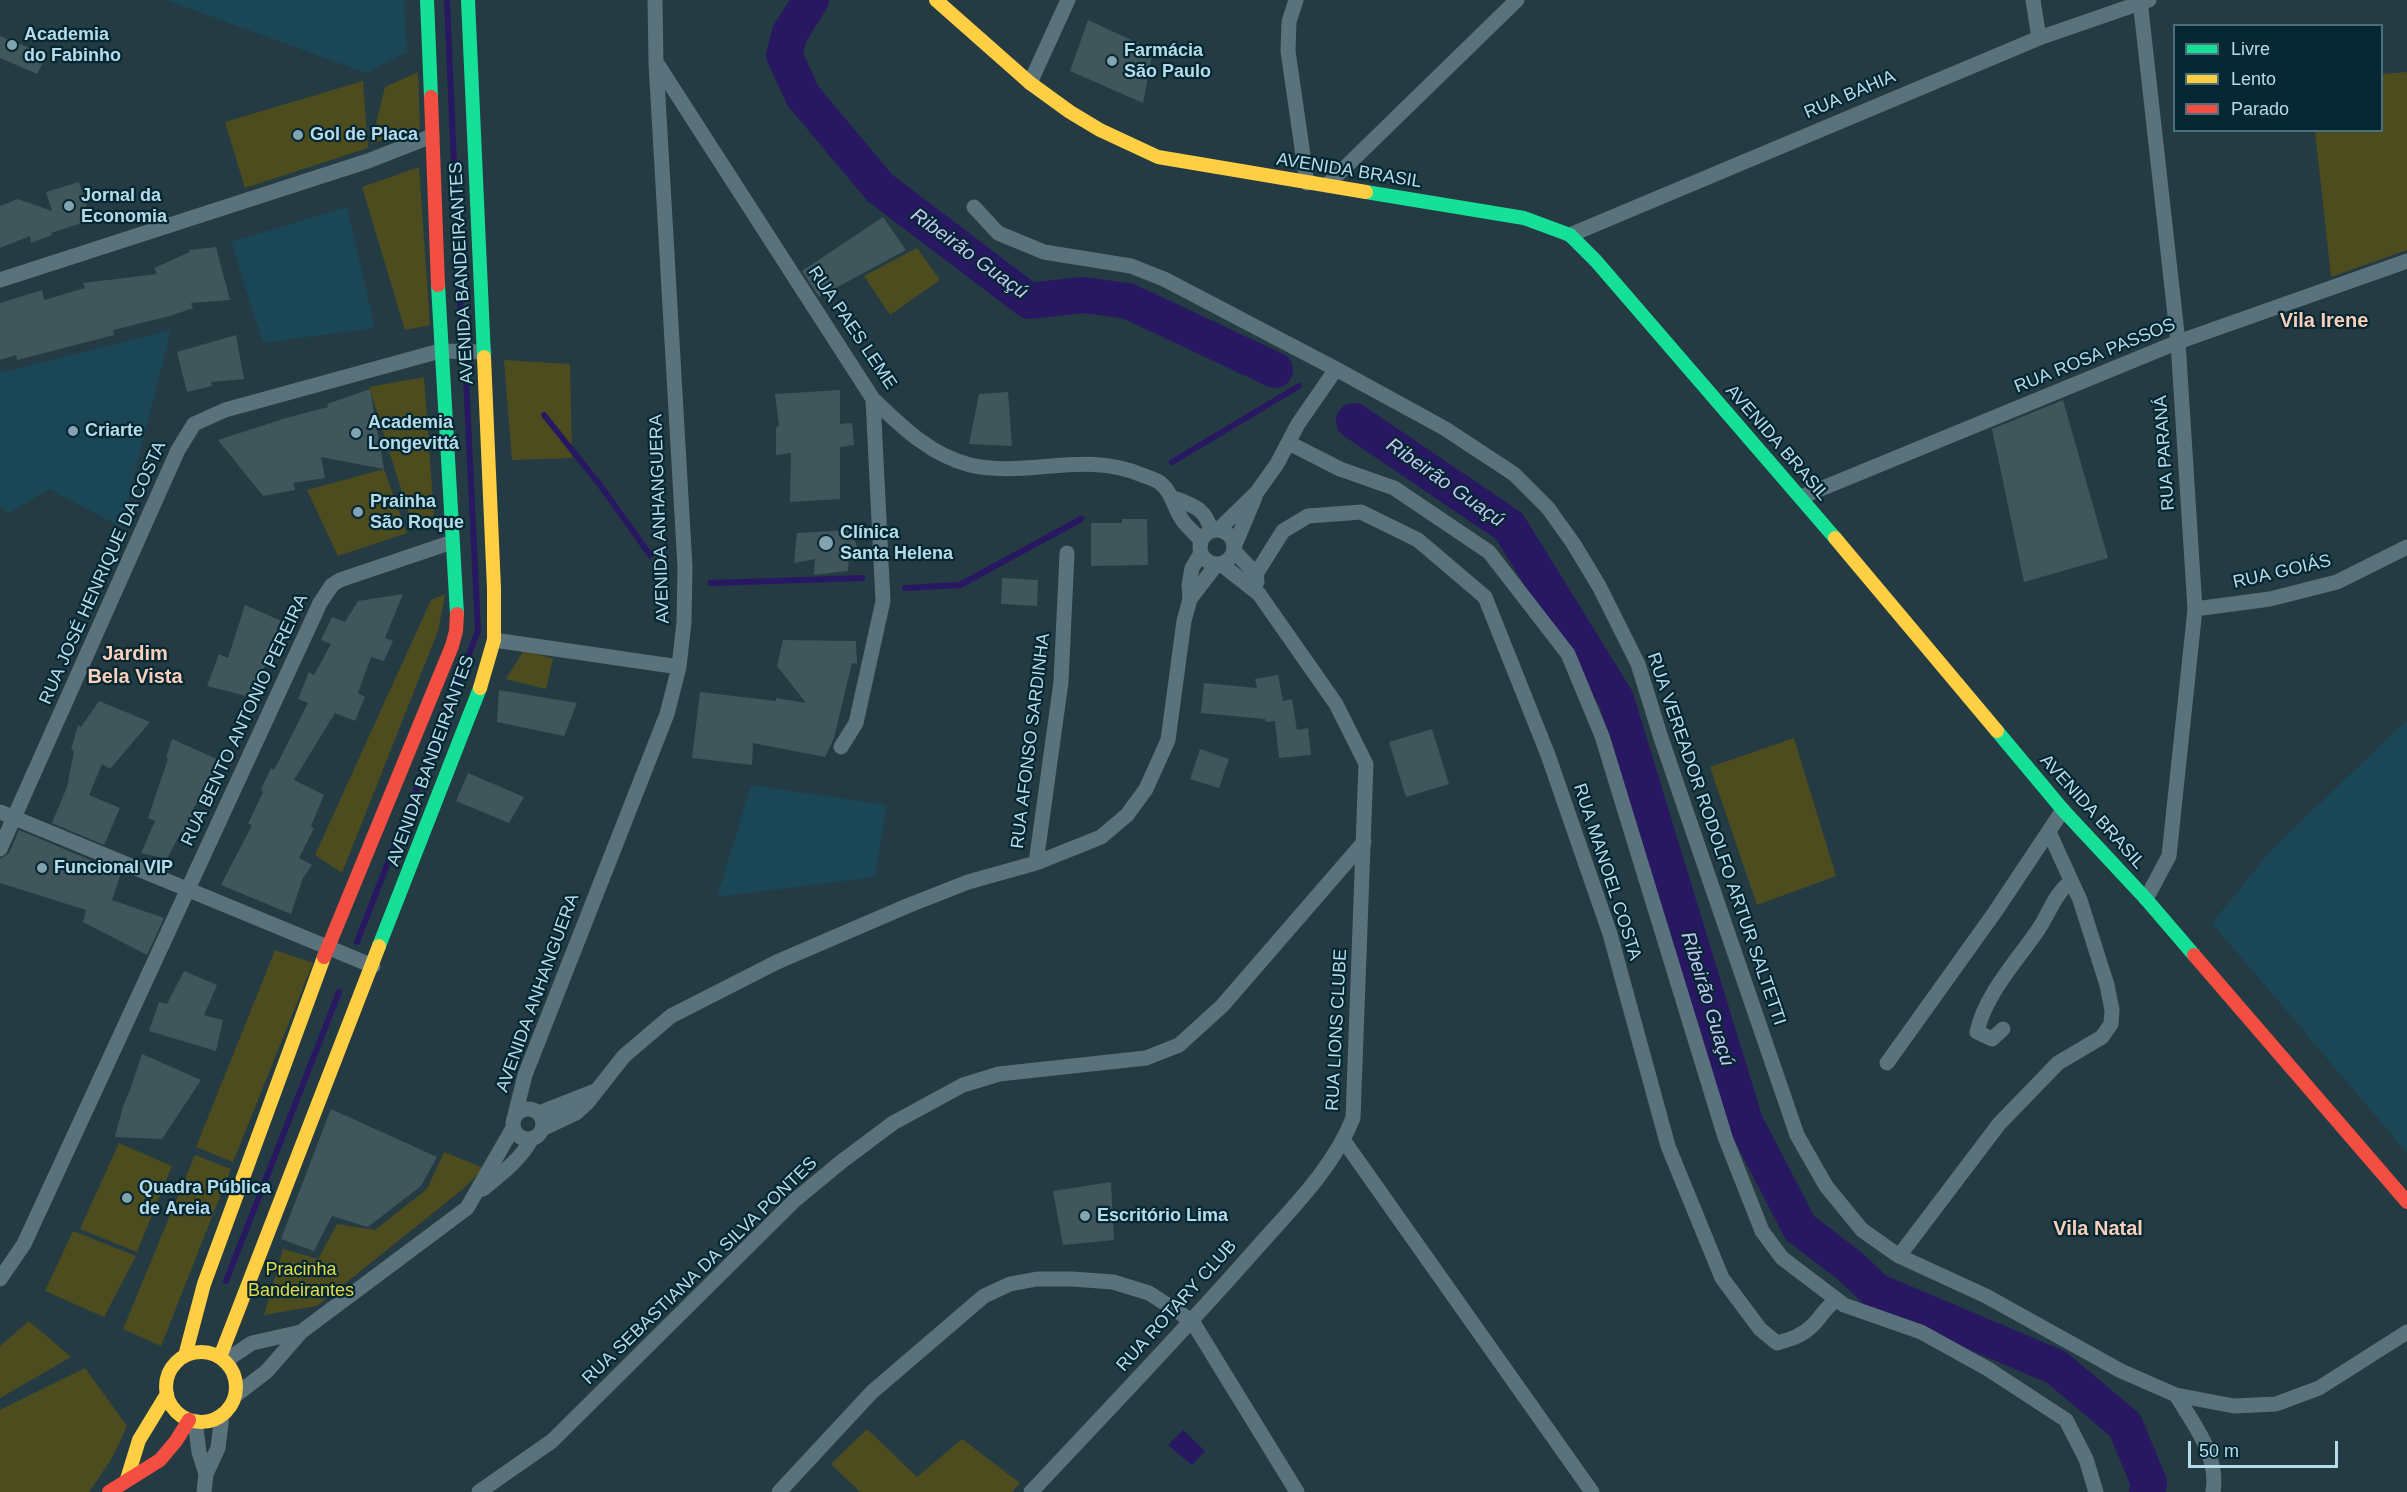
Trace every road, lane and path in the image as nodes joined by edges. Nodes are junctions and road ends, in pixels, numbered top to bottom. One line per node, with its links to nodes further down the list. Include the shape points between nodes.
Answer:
1 (427, 0): 13 (street, AVENIDA BANDEIRANTES)
2 (468, 0): 22 (street, AVENIDA BANDEIRANTES)
3 (655, 0): 11 (street, AVENIDA ANHANGUERA)
4 (936, 0): 12 (street, AVENIDA BRASIL)
5 (1068, 0): 12 (street)
6 (1296, 0): 14 (street, via 1289,22 1288,51)
7 (1517, 0): 15 (street)
8 (2033, 0): 10 (street)
9 (2143, 1): 10 (street, RUA BAHIA); 20 (street, RUA PARANÁ)
10 (2039, 38): 17 (street, RUA BAHIA)
11 (656, 63): 24 (street, RUA PAES LEME); 39 (street, AVENIDA ANHANGUERA, via 685,567)
12 (1030, 83): 14 (street, AVENIDA BRASIL, via 1100,130 1158,157)
13 (432, 136): 19 (street, via 368,161); 21 (street, AVENIDA BANDEIRANTES)
14 (1307, 183): 15 (street, AVENIDA BRASIL)
15 (1327, 185): 17 (street, AVENIDA BRASIL, via 1524,218)
16 (974, 207): 23 (street, RUA VEREADOR RODOLFO ARTUR SALTETTI, via 998,233 1044,252 1131,266 1164,279)
17 (1570, 235): 27 (street, AVENIDA BRASIL)
18 (2407, 261): 20 (street, RUA ROSA PASSOS)
19 (0, 280)
20 (2178, 342): 27 (street, RUA ROSA PASSOS); 37 (street, RUA PARANÁ)
21 (440, 351): 22 (street, RUA JOSÉ HENRIQUE DA COSTA); 29 (street, AVENIDA BANDEIRANTES); 42 (street, RUA JOSÉ HENRIQUE DA COSTA, via 225,410 194,424 178,450)
22 (484, 352): 38 (street, AVENIDA BANDEIRANTES)
23 (1336, 369): 25 (street); 61 (street, RUA VEREADOR RODOLFO ARTUR SALTETTI, via 1444,428 1514,474 1548,508 1573,543 1638,664 1797,1135 1826,1186 1862,1230)
24 (873, 399): 28 (street, RUA PAES LEME, via 924,445 970,465 1012,469 1079,462 1128,469 1159,482 1171,497 1201,511 1208,518); 40 (street, via 883,601 856,723)
25 (1289, 443): 26 (street); 63 (street, via 1340,469 1394,488 1489,552 1568,654 1602,736 1725,1137 1762,1231 1782,1258)
26 (1257, 492): 28 (street); 31 (street)
27 (1802, 497): 41 (street, AVENIDA BRASIL)
28 (1208, 539): 31 (street, via 1229,535); 33 (street, via 1205,559); 36 (street, via 1192,568)
29 (452, 542): 48 (street, RUA BENTO ANTONIO PEREIRA, via 332,585); 50 (street, AVENIDA BANDEIRANTES, via 457,609 452,646)
30 (2407, 547): 37 (street, RUA GOIÁS, via 2337,582 2270,599)
31 (1234, 549): 33 (street, via 1229,559); 34 (street)
32 (1067, 553): 46 (street, RUA AFONSO SARDINHA, via 1061,682)
33 (1219, 564): 35 (street, RUA LIONS CLUBE); 36 (street)
34 (1256, 574): 35 (street, RUA LIONS CLUBE); 63 (street, RUA MANOEL COSTA, via 1283,531 1308,516 1361,512 1418,540 1485,597 1548,755 1610,934 1668,1146 1722,1278 1760,1329 1777,1343 1797,1338)
35 (1259, 594): 44 (street, RUA LIONS CLUBE, via 1336,704 1360,749 1366,764)
36 (1190, 599): 46 (street, via 1168,740 1146,789 1127,815 1101,837)
37 (2195, 609): 49 (street, RUA PARANÁ, via 2169,856)
38 (494, 640): 39 (street); 51 (street, AVENIDA BANDEIRANTES, via 484,677)
39 (679, 667): 56 (street, AVENIDA ANHANGUERA, via 667,714 525,1075)
40 (841, 747)
41 (2063, 810): 43 (street); 49 (street, AVENIDA BRASIL)
42 (7, 816): 45 (street, RUA JOSÉ HENRIQUE DA COSTA); 48 (street)
43 (2049, 832): 47 (street); 53 (street)
44 (1364, 842): 58 (street, RUA LIONS CLUBE, via 1355,1101); 78 (street, RUA SEBASTIANA DA SILVA PONTES, via 1222,1006 1179,1045 1146,1058 999,1074 963,1085 893,1123 795,1200 552,1441)
45 (0, 849)
46 (1036, 863): 54 (street, via 968,882 907,906 777,962 671,1016 624,1056)
47 (2072, 881): 52 (street, via 2060,891 1981,1014 1977,1032 1992,1039); 61 (street, via 2107,985 2111,1024 2102,1037 2058,1063 1999,1124)
48 (187, 888): 50 (street); 62 (street, RUA BENTO ANTONIO PEREIRA, via 24,1244)
49 (2146, 899): 60 (street, AVENIDA BRASIL)
50 (328, 947): 51 (street); 67 (street, AVENIDA BANDEIRANTES, via 204,1284)
51 (373, 966): 68 (street, AVENIDA BANDEIRANTES)
52 (2003, 1029)
53 (1887, 1063)
54 (595, 1090): 55 (street); 57 (street, via 576,1113)
55 (539, 1113): 56 (street, via 527,1108); 57 (street, via 543,1119)
56 (514, 1122): 57 (street, via 519,1136 525,1140); 59 (street, AVENIDA ANHANGUERA)
57 (537, 1134): 59 (street, via 514,1163)
58 (1344, 1140): 64 (street, RUA ROTARY CLUB, via 1303,1195); 82 (street)
59 (476, 1194): 65 (street, via 467,1208)
60 (2407, 1202)
61 (1899, 1256): 71 (street, RUA VEREADOR RODOLFO ARTUR SALTETTI, via 1986,1296 2121,1371)
62 (0, 1278)
63 (1837, 1300): 83 (street, via 1921,1332 1988,1369 2066,1420 2086,1460)
64 (1192, 1321): 79 (street, via 1149,1293 1113,1282 1037,1279 1010,1284 984,1296 872,1392); 80 (street, RUA ROTARY CLUB); 81 (street)
65 (302, 1332): 68 (street, via 252,1343); 70 (street, via 267,1371)
66 (2407, 1332): 71 (street, RUA VEREADOR RODOLFO ARTUR SALTETTI, via 2319,1388 2276,1404 2234,1406)
67 (185, 1356): 68 (street, via 202,1352); 69 (street, via 173,1365 167,1379)
68 (223, 1359): 70 (street, via 237,1382)
69 (167, 1394): 73 (street, via 179,1414); 75 (street, via 140,1440)
70 (236, 1395): 72 (street)
71 (2176, 1395): 84 (street, via 2210,1451)
72 (222, 1415): 73 (street, via 214,1420); 74 (street, via 218,1448)
73 (192, 1421): 74 (street); 75 (street, via 173,1447 147,1469)
74 (206, 1474): 77 (street)
75 (127, 1479): 76 (street)
76 (110, 1492)
77 (204, 1492)
78 (479, 1492)
79 (779, 1492)
80 (1031, 1492)
81 (1297, 1492)
82 (1592, 1492)
83 (2096, 1492)
84 (2213, 1492)

